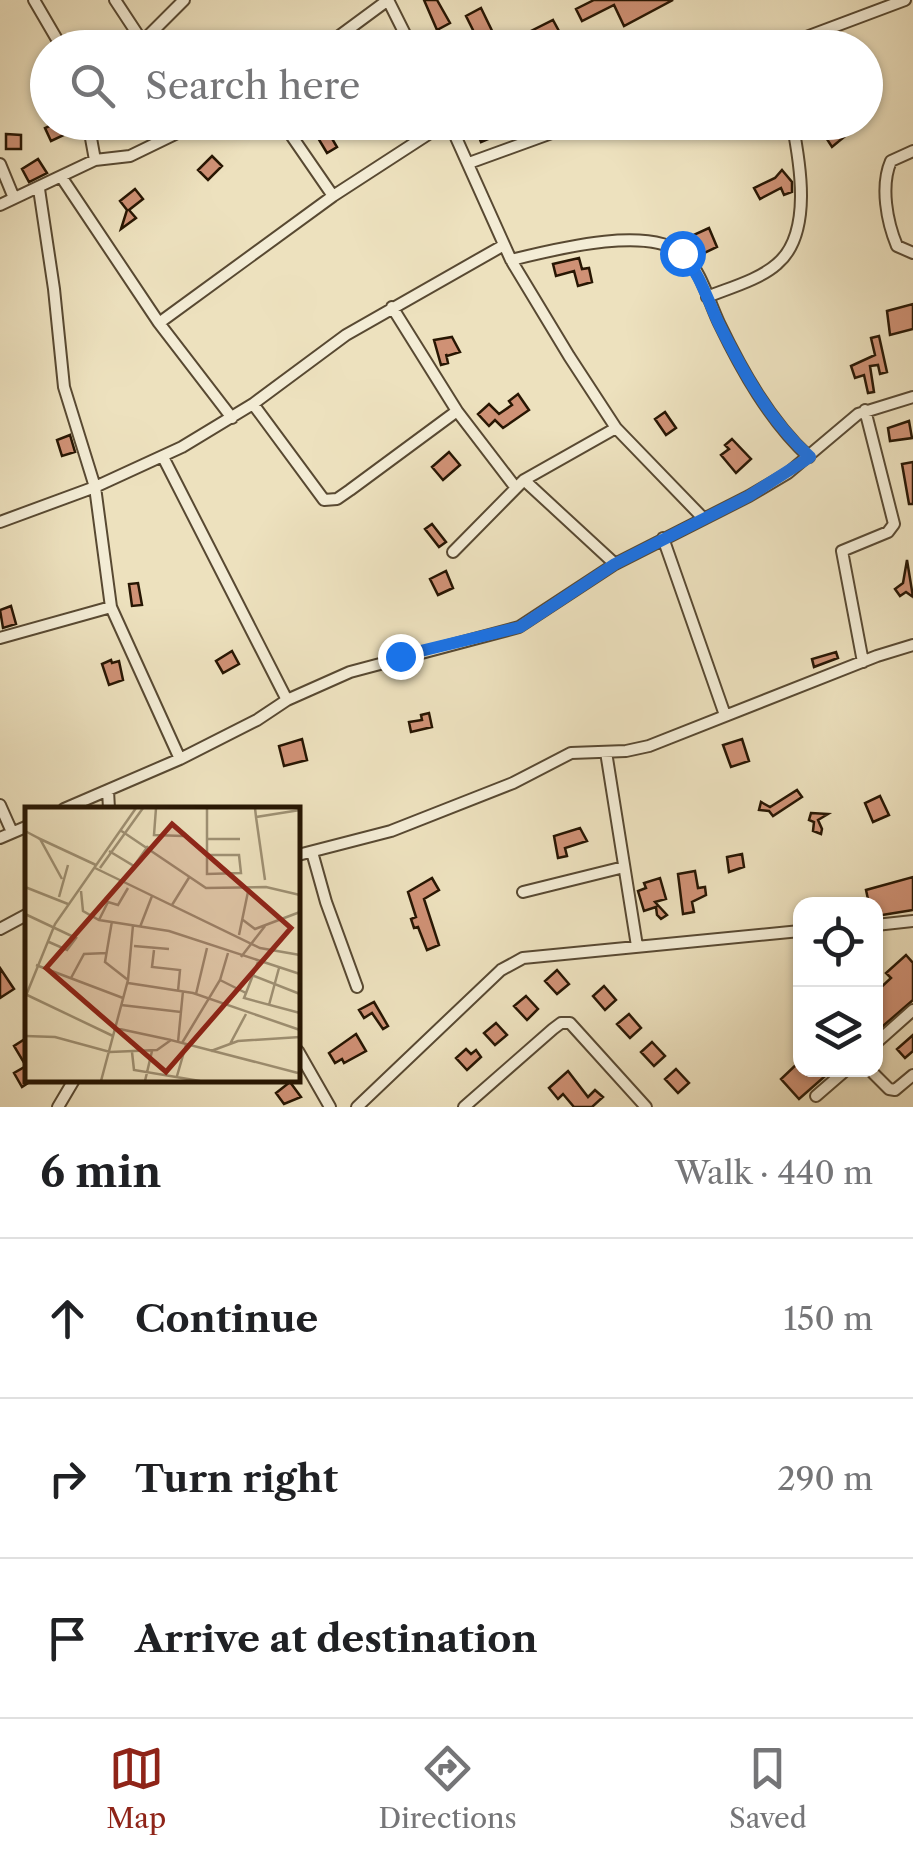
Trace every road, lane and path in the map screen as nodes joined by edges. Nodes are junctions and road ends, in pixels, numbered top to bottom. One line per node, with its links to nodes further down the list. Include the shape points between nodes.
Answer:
1 (34, 0): 6 (street)
2 (115, 0): 7 (street)
3 (184, 0): 8 (street)
4 (388, 0): 9 (street); 10 (street)
5 (905, 0): 11 (street)
6 (52, 30)
7 (131, 30)
8 (153, 30)
9 (347, 30)
10 (403, 30)
11 (825, 30)
12 (91, 140): 20 (street)
13 (163, 140): 20 (street, via 130,156)
14 (294, 140): 25 (street)
15 (420, 140): 25 (street)
16 (457, 140): 21 (street)
17 (532, 140): 21 (street)
18 (794, 140): 31 (street, via 802,206 787,251 774,267)
19 (913, 151): 29 (street, via 891,162 886,179 891,232 897,246)
20 (95, 160): 23 (street)
21 (469, 163): 28 (street)
22 (0, 164): 26 (street)
23 (62, 178): 24 (street); 33 (street)
24 (39, 189): 26 (street); 43 (street, via 64,387)
25 (333, 196): 33 (street)
26 (14, 198): 27 (street)
27 (0, 205)
28 (504, 245): 30 (street); 32 (street)
29 (913, 253)
30 (511, 260): 31 (street, via 603,242 662,244 694,267); 39 (street)
31 (706, 297): 41 (street, via 764,403)
32 (392, 307): 35 (street); 37 (street)
33 (159, 323): 38 (street)
34 (913, 397): 36 (street)
35 (253, 404): 37 (street, via 324,500 350,490); 38 (street)
36 (865, 410): 41 (street); 52 (street, via 894,524 842,551)
37 (457, 411): 42 (street)
38 (232, 418): 40 (street)
39 (616, 428): 42 (street); 44 (street)
40 (163, 456): 43 (street); 53 (street)
41 (810, 457): 44 (street)
42 (520, 484): 47 (street); 48 (street)
43 (95, 487): 45 (street); 49 (street)
44 (702, 518): 46 (street)
45 (0, 522)
46 (663, 538): 48 (street); 54 (street)
47 (453, 552)
48 (615, 564): 53 (street, via 520,627 366,666)
49 (111, 607): 50 (street); 56 (street)
50 (0, 638)
51 (913, 645): 52 (street)
52 (862, 662): 54 (street)
53 (287, 700): 56 (street)
54 (725, 715): 55 (street, via 649,746)
55 (606, 752): 64 (street, via 571,753 391,830); 66 (street)
56 (180, 759): 57 (street)
57 (108, 790): 59 (street); 60 (street)
58 (0, 805): 62 (street)
59 (71, 807)
60 (109, 807)
61 (25, 827): 62 (street)
62 (12, 832): 63 (street)
63 (0, 838)
64 (312, 852): 65 (street); 74 (street)
65 (300, 855)
66 (624, 867): 67 (street); 73 (street)
67 (523, 892)
68 (25, 916): 71 (street)
69 (913, 921): 70 (street)
70 (883, 923)
71 (0, 930)
72 (793, 932): 73 (street)
73 (637, 946): 86 (street, via 512,963)
74 (358, 987)
75 (913, 1010): 76 (street)
76 (883, 1037)
77 (300, 1054): 85 (street)
78 (913, 1075): 80 (street, via 895,1090)
79 (838, 1077): 82 (street)
80 (877, 1077)
81 (73, 1082): 84 (street)
82 (816, 1096)
83 (642, 1106): 87 (street, via 576,1028 561,1023)
84 (58, 1107)
85 (330, 1107)
86 (357, 1107)
87 (464, 1107)

